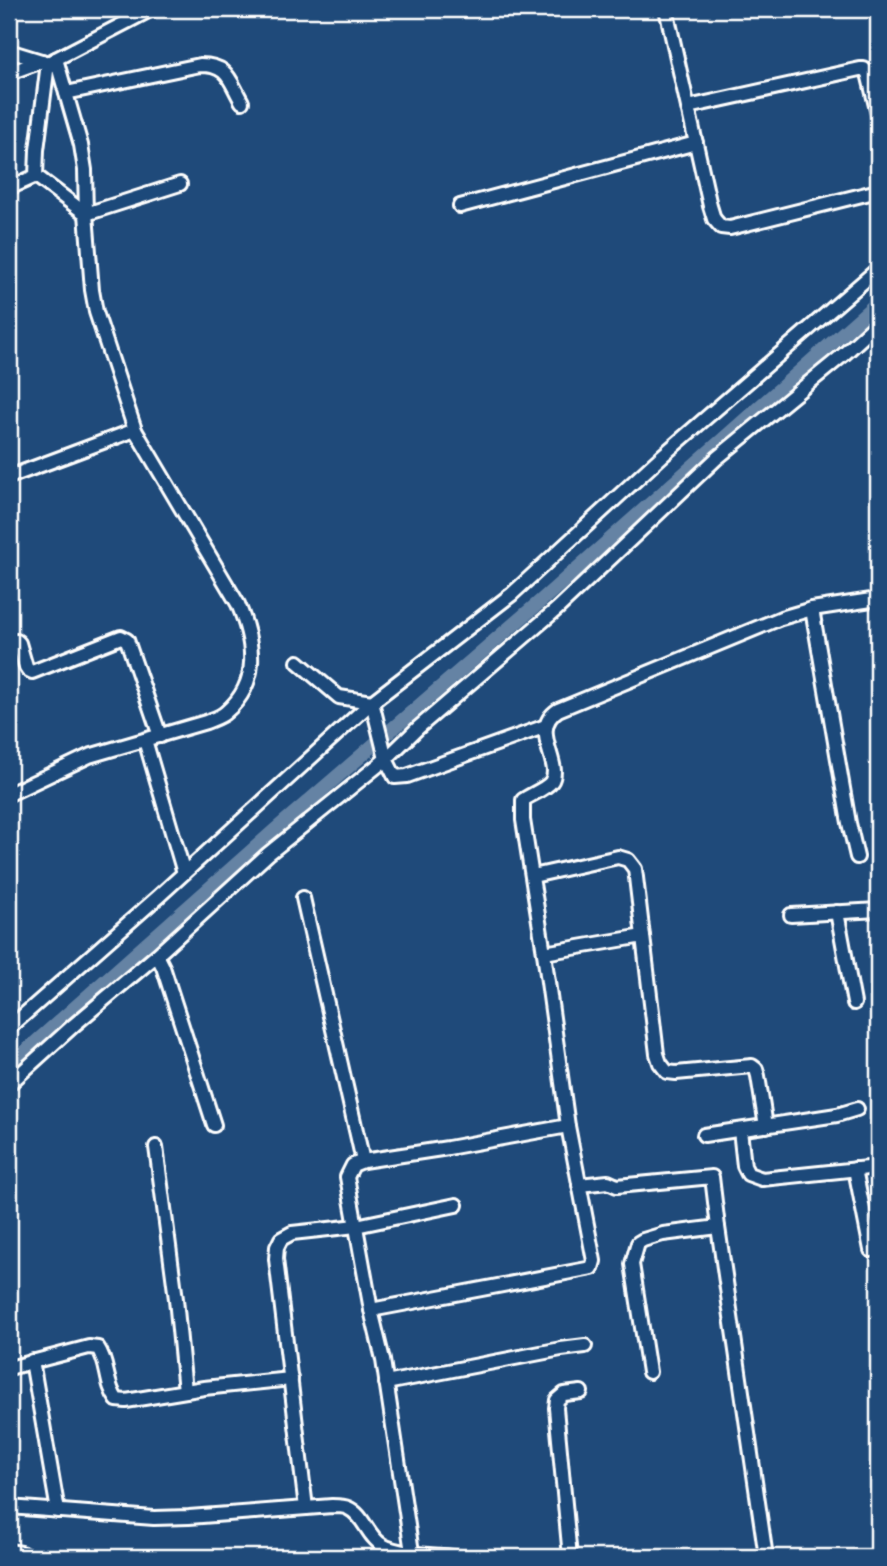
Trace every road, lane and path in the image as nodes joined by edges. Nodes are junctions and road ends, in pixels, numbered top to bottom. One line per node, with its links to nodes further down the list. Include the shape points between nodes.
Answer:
1 (152, 9): 4 (street)
2 (666, 9): 8 (street)
3 (9, 51): 4 (street)
4 (48, 61): 5 (street); 6 (street); 11 (street)
5 (9, 74)
6 (66, 93): 7 (street, via 213,65 225,72); 16 (street, via 85,170)
7 (242, 102)
8 (688, 107): 9 (street, via 864,69); 10 (street)
9 (878, 114)
10 (696, 143): 14 (street, via 710,206 720,227); 15 (street)
11 (36, 177): 13 (street); 16 (street)
12 (180, 184): 16 (street)
13 (9, 188)
14 (878, 191)
15 (460, 206)
16 (86, 214): 19 (street, via 96,312)
17 (878, 269): 26 (street, via 662,456 512,594)
18 (878, 323): 30 (street, via 717,458 557,609)
19 (135, 430): 20 (street); 28 (street, via 239,604 252,654 242,695 225,714)
20 (9, 477)
21 (878, 599): 22 (street); 23 (street)
22 (878, 606)
23 (812, 609): 27 (street, via 558,710); 32 (street)
24 (9, 642): 28 (street, via 19,643 27,670 32,672 121,637 127,640)
25 (298, 662): 26 (street, via 340,697)
26 (373, 707): 30 (street); 33 (street)
27 (546, 726): 30 (street, via 407,776 395,777); 34 (street, via 554,776 551,783 523,800)
28 (160, 736): 29 (street)
29 (145, 740): 31 (street, via 89,756); 33 (street)
30 (384, 753): 41 (street)
31 (9, 794)
32 (857, 857)
33 (184, 873): 43 (street)
34 (533, 876): 39 (street, via 618,857 628,860 635,869); 40 (street)
35 (303, 898): 52 (street)
36 (878, 910): 37 (street)
37 (837, 912): 38 (street); 42 (street)
38 (791, 915)
39 (643, 936): 40 (street); 48 (street, via 660,1063 667,1072 676,1073 752,1066 758,1076)
40 (544, 953): 47 (street)
41 (157, 956): 44 (street); 46 (street)
42 (854, 1003)
43 (9, 1028)
44 (9, 1084)
45 (856, 1109): 48 (street)
46 (214, 1125)
47 (568, 1126): 52 (street); 55 (street)
48 (766, 1126): 49 (street)
49 (740, 1130): 50 (street); 54 (street, via 744,1166 753,1177)
50 (704, 1135)
51 (156, 1147): 67 (street)
52 (363, 1161): 57 (street, via 353,1166 347,1177)
53 (878, 1167): 54 (street)
54 (855, 1169): 59 (street)
55 (579, 1185): 58 (street, via 712,1177); 60 (street, via 592,1268)
56 (456, 1205): 57 (street)
57 (356, 1226): 60 (street); 65 (street, via 292,1233 277,1247)
58 (718, 1227): 64 (street, via 663,1234 638,1244 632,1264); 78 (street)
59 (871, 1250)
60 (371, 1310): 66 (street)
61 (585, 1346): 66 (street)
62 (32, 1361): 63 (street); 67 (street, via 98,1348 117,1400); 71 (street)
63 (9, 1368)
64 (649, 1372)
65 (291, 1379): 67 (street); 70 (street)
66 (386, 1383): 73 (street)
67 (185, 1391)
68 (581, 1392): 77 (street, via 565,1394 556,1408)
69 (9, 1507): 71 (street)
70 (306, 1508): 71 (street, via 154,1518); 73 (street, via 347,1507 373,1539)
71 (58, 1511)
72 (9, 1551): 74 (street)
73 (412, 1552): 76 (street)
74 (27, 1557): 75 (street)
75 (57, 1557)
76 (458, 1557)
77 (570, 1557)
78 (766, 1557)

